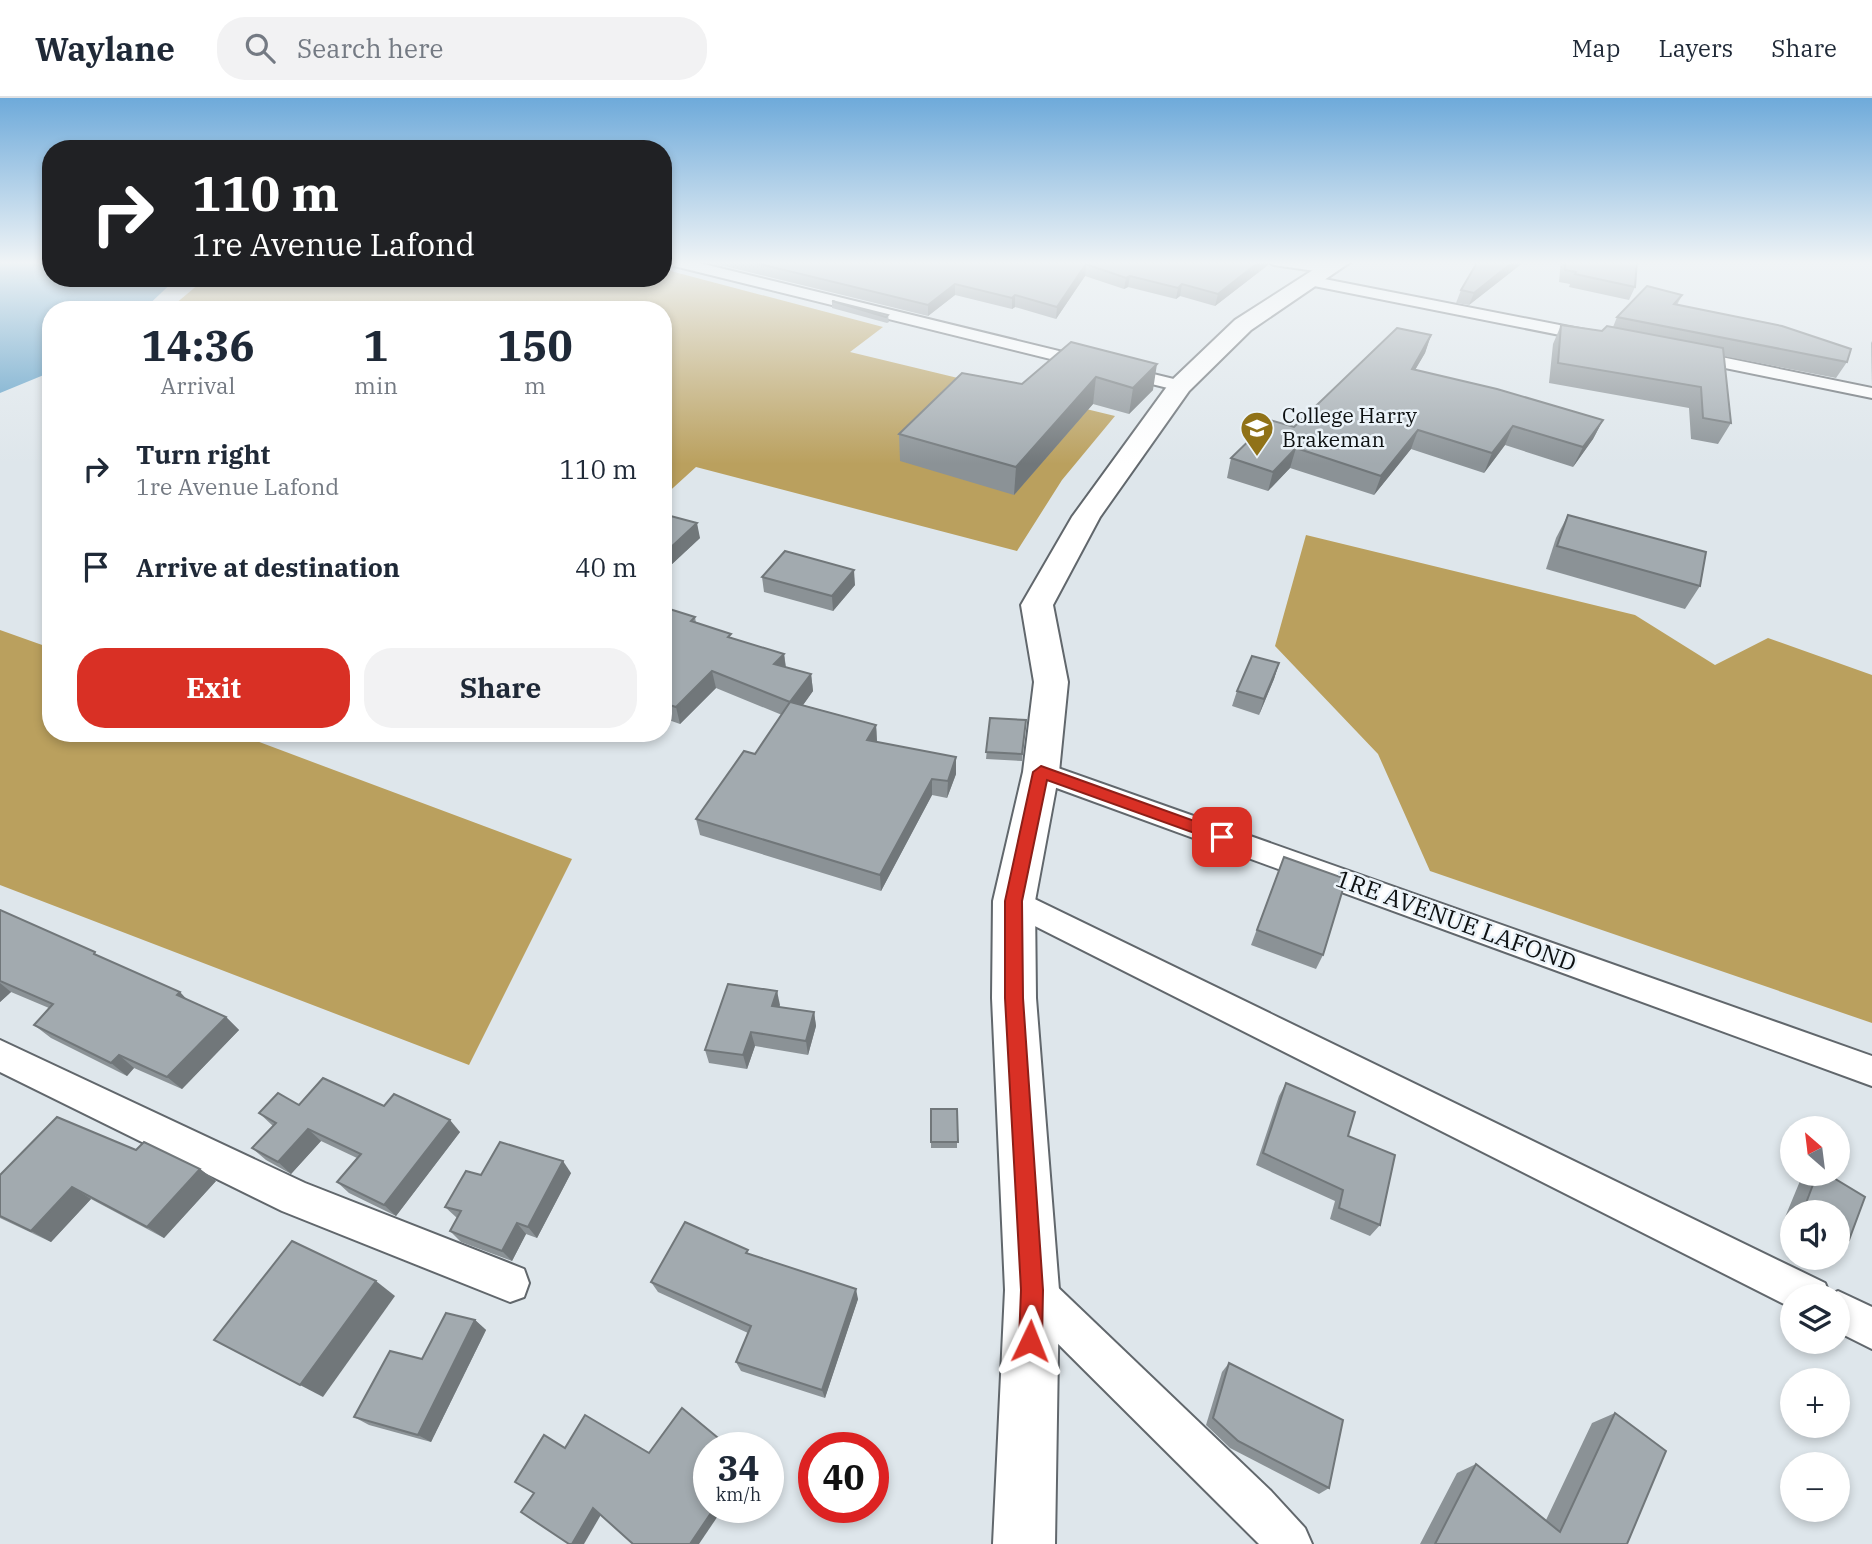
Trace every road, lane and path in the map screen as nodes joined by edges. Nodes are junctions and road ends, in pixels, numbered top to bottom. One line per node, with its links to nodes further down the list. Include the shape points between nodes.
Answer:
1 (946, 328): 6 (street)
2 (1239, 328): 6 (street)
3 (1564, 328): 4 (street)
4 (1611, 340)
5 (1665, 351): 7 (street)
6 (1180, 386): 8 (street, via 1086,517 1037,605 1051,682)
7 (1872, 393)
8 (1041, 772): 9 (street); 11 (street, 1RE AVENUE LAFOND)
9 (1014, 901): 13 (street); 14 (street, via 1014,998)
10 (0, 1055): 12 (street, via 295,1198)
11 (1872, 1071)
12 (510, 1283)
13 (1785, 1284)
14 (1032, 1290): 17 (street); 18 (street)
15 (1850, 1317): 16 (street)
16 (1872, 1329)
17 (1024, 1544)
18 (1289, 1544)

